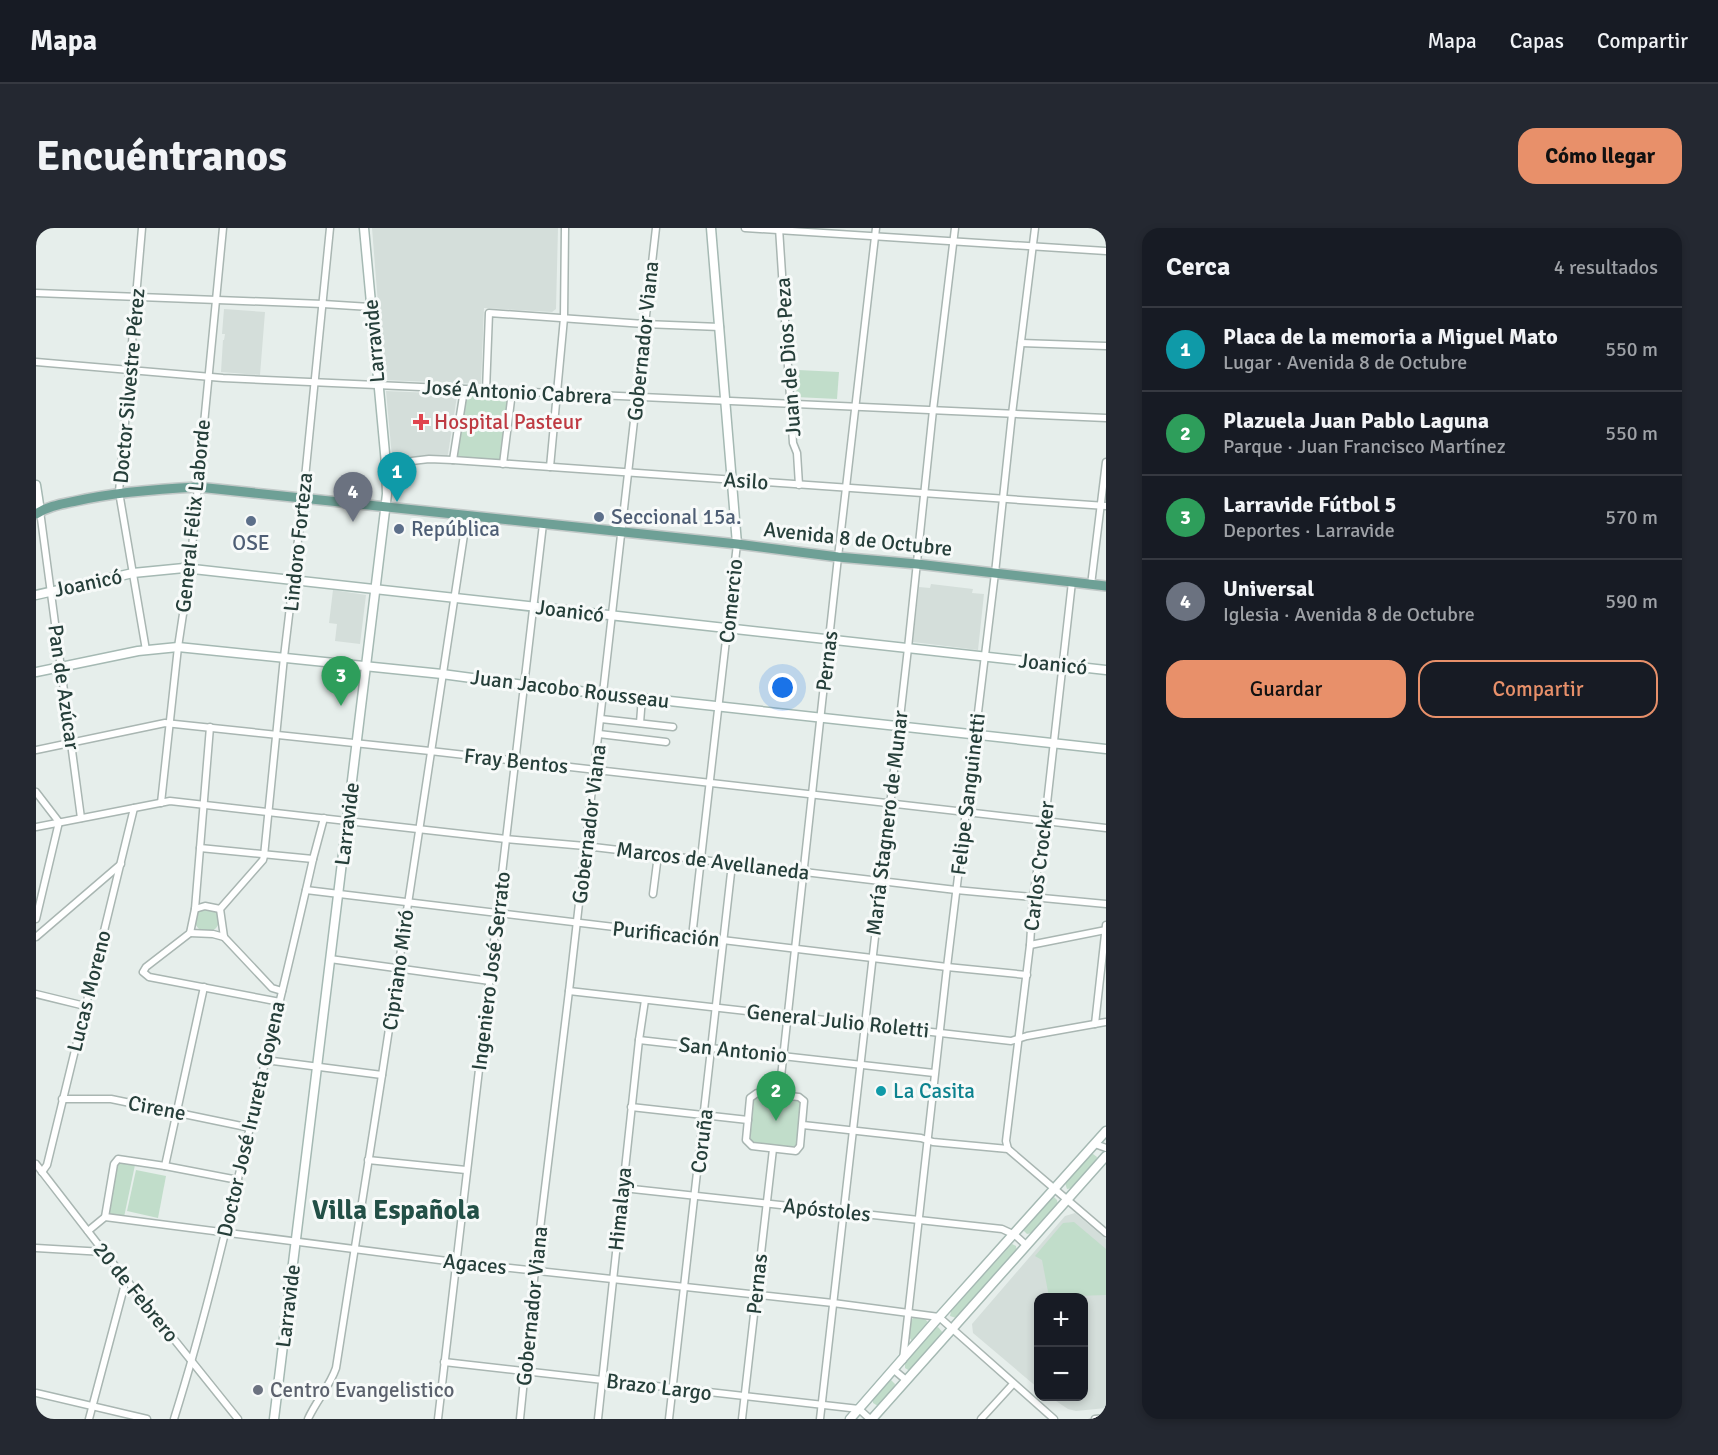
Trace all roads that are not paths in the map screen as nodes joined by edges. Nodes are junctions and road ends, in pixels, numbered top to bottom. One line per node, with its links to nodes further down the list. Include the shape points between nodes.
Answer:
1 (142, 228): 19 (street, Doctor Silvestre Pérez)
2 (223, 228): 20 (street, General Félix Laborde)
3 (330, 228): 21 (street, Lindoro Forteza)
4 (359, 228): 5 (street)
5 (364, 228): 22 (street, Larravide)
6 (565, 228): 23 (street)
7 (656, 228): 24 (street, Gobernador Viana)
8 (711, 228): 25 (street, Comercio)
9 (745, 228): 13 (street)
10 (876, 228): 14 (street, Pernas)
11 (955, 228): 15 (street, María Stagnero de Munar)
12 (1035, 228): 16 (street, Felipe Sanguinetti)
13 (779, 229): 14 (street); 39 (street, Juan de Dios Peza)
14 (875, 236): 15 (street); 40 (street, Pernas)
15 (954, 241): 16 (street); 41 (street, María Stagnero de Munar)
16 (1033, 246): 17 (street); 26 (street, Felipe Sanguinetti)
17 (1106, 251)
18 (36, 293): 19 (street)
19 (136, 297): 20 (street); 29 (street, Doctor Silvestre Pérez)
20 (216, 299): 21 (street); 30 (street, General Félix Laborde)
21 (323, 304): 22 (street); 31 (street, Lindoro Forteza)
22 (370, 307): 32 (street, Larravide)
23 (564, 318): 24 (street); 34 (street, via 489,313); 36 (street)
24 (644, 324): 25 (street); 37 (street, Gobernador Viana)
25 (720, 327): 38 (street, Comercio)
26 (1021, 343): 27 (street); 42 (street, Felipe Sanguinetti)
27 (1106, 346)
28 (36, 362): 29 (street, José Antonio Cabrera)
29 (129, 370): 30 (street, José Antonio Cabrera); 55 (street, Doctor Silvestre Pérez)
30 (208, 377): 31 (street, José Antonio Cabrera); 53 (street, General Félix Laborde)
31 (314, 383): 32 (street, José Antonio Cabrera); 57 (street, Lindoro Forteza)
32 (378, 386): 33 (street, José Antonio Cabrera); 46 (street, Larravide)
33 (464, 390): 34 (street, José Antonio Cabrera); 44 (street)
34 (486, 391): 35 (street, José Antonio Cabrera)
35 (512, 392): 36 (street, José Antonio Cabrera); 47 (street)
36 (558, 394): 37 (street, José Antonio Cabrera); 48 (street)
37 (637, 397): 38 (street, José Antonio Cabrera); 49 (street, Gobernador Viana)
38 (726, 401): 39 (street, José Antonio Cabrera); 50 (street, Comercio)
39 (790, 404): 40 (street, José Antonio Cabrera); 52 (street, Juan de Dios Peza)
40 (855, 407): 41 (street, José Antonio Cabrera); 54 (street, Pernas)
41 (933, 410): 42 (street, José Antonio Cabrera); 56 (street, María Stagnero de Munar)
42 (1012, 414): 43 (street, José Antonio Cabrera); 58 (street, Felipe Sanguinetti)
43 (1106, 418)
44 (453, 460): 46 (street, Asilo); 47 (street, Asilo)
45 (1106, 462): 59 (street)
46 (386, 464): 60 (street, Larravide)
47 (503, 464): 48 (street, Asilo)
48 (550, 467): 49 (street, Asilo)
49 (629, 473): 50 (street, Asilo); 64 (street, Gobernador Viana)
50 (732, 480): 52 (street, Asilo); 65 (street, Comercio)
51 (36, 485): 61 (street, Pan de Azúcar)
52 (799, 485): 54 (street, Asilo)
53 (198, 487): 55 (main road, Avenida 8 de Octubre); 57 (main road, Avenida 8 de Octubre); 68 (street, General Félix Laborde)
54 (846, 489): 56 (street, Asilo); 66 (street, Pernas)
55 (119, 492): 61 (main road, Avenida 8 de Octubre); 69 (street, Doctor Silvestre Pérez)
56 (925, 493): 58 (street, Asilo); 67 (street, María Stagnero de Munar)
57 (303, 498): 60 (main road, Avenida 8 de Octubre); 71 (street, Lindoro Forteza)
58 (1002, 499): 59 (street, Asilo); 70 (street, Felipe Sanguinetti)
59 (1103, 506): 73 (street)
60 (386, 507): 62 (main road, Avenida 8 de Octubre); 75 (street, Larravide)
61 (38, 512): 76 (street, Pan de Azúcar)
62 (467, 515): 63 (main road, Avenida 8 de Octubre); 78 (street, Cipriano Miró)
63 (543, 524): 64 (main road, Avenida 8 de Octubre); 79 (street, Ingeniero José Serrato)
64 (622, 532): 65 (main road, Avenida 8 de Octubre); 80 (street, Gobernador Viana)
65 (737, 544): 66 (main road, Avenida 8 de Octubre); 81 (street, Comercio)
66 (838, 557): 67 (main road, Avenida 8 de Octubre); 82 (street, Pernas)
67 (917, 564): 70 (main road, Avenida 8 de Octubre); 84 (street, María Stagnero de Munar)
68 (190, 568): 69 (street, Joanicó); 71 (street, Joanicó); 83 (street, General Félix Laborde)
69 (133, 573): 76 (street, Joanicó); 85 (street, Doctor Silvestre Pérez)
70 (995, 573): 72 (main road, Avenida 8 de Octubre); 86 (street, Felipe Sanguinetti)
71 (293, 580): 75 (street, Joanicó); 87 (street, Lindoro Forteza)
72 (1072, 582): 73 (main road, Avenida 8 de Octubre); 89 (street, Carlos Crocker)
73 (1091, 585): 74 (main road, Avenida 8 de Octubre)
74 (1106, 586)
75 (376, 590): 78 (street, Joanicó); 88 (street, Larravide)
76 (51, 591): 77 (street, Joanicó); 90 (street, Pan de Azúcar)
77 (36, 595)
78 (454, 597): 79 (street, Joanicó); 93 (street, Cipriano Miró)
79 (534, 607): 80 (street, Joanicó); 94 (street, Ingeniero José Serrato)
80 (613, 616): 81 (street, Joanicó); 95 (street, Gobernador Viana)
81 (728, 628): 82 (street, Joanicó); 97 (street, Comercio)
82 (830, 639): 84 (street, Joanicó); 98 (street, Pernas)
83 (178, 647): 85 (street, Juan Jacobo Rousseau); 87 (street, Juan Jacobo Rousseau); 100 (street, General Félix Laborde)
84 (908, 648): 86 (street, Joanicó); 102 (street, María Stagnero de Munar)
85 (146, 650): 90 (street, Juan Jacobo Rousseau)
86 (984, 656): 89 (street, Joanicó); 107 (street, Felipe Sanguinetti)
87 (284, 657): 88 (street, Juan Jacobo Rousseau); 105 (street, Lindoro Forteza)
88 (366, 666): 93 (street, Juan Jacobo Rousseau); 111 (street, Larravide)
89 (1063, 666): 91 (street, Joanicó); 110 (street, Carlos Crocker)
90 (60, 668): 92 (street, Juan Jacobo Rousseau); 109 (street, Pan de Azúcar)
91 (1106, 670)
92 (36, 672)
93 (442, 674): 94 (street, Juan Jacobo Rousseau); 114 (street, Cipriano Miró)
94 (524, 685): 95 (street, Juan Jacobo Rousseau); 115 (street, Ingeniero José Serrato)
95 (603, 692): 96 (street, Juan Jacobo Rousseau); 99 (street, Gobernador Viana)
96 (642, 697): 97 (street, Juan Jacobo Rousseau); 101 (street)
97 (719, 706): 98 (street, Juan Jacobo Rousseau); 117 (street, Comercio)
98 (820, 717): 102 (street, Juan Jacobo Rousseau); 119 (street, Pernas)
99 (601, 719): 101 (street); 106 (street, Gobernador Viana)
100 (170, 723): 104 (street, Fray Bentos); 109 (street, Fray Bentos); 120 (street, General Félix Laborde)
101 (640, 723): 103 (street)
102 (899, 726): 107 (street, Juan Jacobo Rousseau); 121 (street, María Stagnero de Munar)
103 (673, 727)
104 (210, 728): 105 (street, Fray Bentos); 122 (street)
105 (277, 734): 111 (street, Fray Bentos); 124 (street, Lindoro Forteza)
106 (599, 734): 108 (street); 116 (street, Gobernador Viana)
107 (975, 734): 110 (street, Juan Jacobo Rousseau); 125 (street, Felipe Sanguinetti)
108 (666, 742)
109 (71, 743): 113 (street, Fray Bentos); 126 (street, Pan de Azúcar)
110 (1054, 743): 112 (street, Juan Jacobo Rousseau); 129 (street, Carlos Crocker)
111 (357, 744): 114 (street, Fray Bentos); 128 (street, Larravide)
112 (1106, 749)
113 (36, 750)
114 (430, 751): 115 (street, Fray Bentos); 133 (street, Cipriano Miró)
115 (515, 761): 116 (street, Fray Bentos); 134 (street, Ingeniero José Serrato)
116 (595, 770): 117 (street, Fray Bentos); 135 (street, Gobernador Viana)
117 (710, 784): 119 (street, Fray Bentos); 140 (street, Comercio)
118 (36, 792): 130 (street)
119 (812, 795): 121 (street, Fray Bentos); 143 (street, Pernas)
120 (161, 803): 122 (street, Marcos de Avellaneda); 123 (street, Marcos de Avellaneda)
121 (890, 804): 125 (street, Fray Bentos); 144 (street, María Stagnero de Munar)
122 (204, 805): 124 (street, Marcos de Avellaneda); 136 (street)
123 (134, 808): 126 (street, Marcos de Avellaneda); 141 (street, Lucas Moreno)
124 (270, 812): 127 (street, Marcos de Avellaneda); 138 (street, Lindoro Forteza)
125 (966, 813): 129 (street, Fray Bentos); 146 (street, Felipe Sanguinetti)
126 (81, 818): 130 (street, Marcos de Avellaneda)
127 (324, 818): 128 (street, Marcos de Avellaneda); 139 (street, Doctor José Irureta Goyena)
128 (347, 821): 133 (street, Marcos de Avellaneda); 148 (street, Larravide)
129 (1045, 821): 132 (street, Fray Bentos); 149 (street, Carlos Crocker)
130 (59, 822): 131 (street, Marcos de Avellaneda); 155 (street)
131 (36, 827)
132 (1106, 828)
133 (418, 829): 134 (street, Marcos de Avellaneda); 150 (street, Cipriano Miró)
134 (506, 839): 135 (street, Marcos de Avellaneda); 154 (street, Ingeniero José Serrato)
135 (585, 846): 137 (street, Marcos de Avellaneda); 156 (street, Gobernador Viana)
136 (200, 848): 138 (street); 152 (street)
137 (658, 855): 140 (street, Marcos de Avellaneda); 147 (street)
138 (264, 856): 139 (street); 153 (street)
139 (313, 860): 145 (street, Doctor José Irureta Goyena)
140 (702, 860): 142 (street, Marcos de Avellaneda); 161 (street, Comercio)
141 (122, 864): 159 (street); 177 (street, Lucas Moreno)
142 (732, 864): 143 (street, Marcos de Avellaneda); 162 (street, Coruña)
143 (804, 872): 144 (street, Marcos de Avellaneda); 164 (street, Pernas)
144 (881, 880): 146 (street, Marcos de Avellaneda); 165 (street, María Stagnero de Munar)
145 (306, 890): 148 (street, Purificación); 172 (street, Doctor José Irureta Goyena)
146 (956, 890): 149 (street, Marcos de Avellaneda); 167 (street, Felipe Sanguinetti)
147 (653, 894)
148 (339, 895): 150 (street, Purificación); 166 (street, Larravide)
149 (1033, 897): 151 (street, Marcos de Avellaneda); 163 (street, Carlos Crocker)
150 (408, 902): 154 (street, Purificación); 168 (street, Cipriano Miró)
151 (1106, 904)
152 (195, 909): 153 (street); 158 (street)
153 (220, 909): 160 (street)
154 (498, 914): 156 (street, Purificación); 170 (street, Ingeniero José Serrato)
155 (36, 919)
156 (577, 924): 161 (street, Purificación); 173 (street, Gobernador Viana)
157 (1106, 928): 163 (street); 181 (street)
158 (190, 933): 160 (street); 171 (street, via 143,972 149,977)
159 (36, 937)
160 (224, 937): 172 (street, via 272,988)
161 (692, 937): 162 (street, Purificación)
162 (724, 940): 164 (street, Purificación); 178 (street, Coruña)
163 (1030, 945): 169 (street, Carlos Crocker)
164 (796, 948): 165 (street, Purificación); 179 (street, Pernas)
165 (872, 958): 167 (street, Purificación); 182 (street, María Stagnero de Munar)
166 (330, 959): 168 (street); 190 (street, Larravide)
167 (947, 967): 169 (street, Purificación); 183 (street, Felipe Sanguinetti)
168 (398, 969): 170 (street); 192 (street, Cipriano Miró)
169 (1027, 975): 184 (street, Carlos Crocker)
170 (490, 981): 212 (street, Ingeniero José Serrato)
171 (204, 987): 176 (street); 196 (street)
172 (282, 991): 176 (street, Doctor José Irureta Goyena)
173 (570, 991): 175 (street, General Julio Roletti); 233 (street, Gobernador Viana)
174 (36, 994): 177 (street)
175 (645, 1000): 178 (street, General Julio Roletti); 185 (street, Himalaya)
176 (280, 1002): 188 (street, Doctor José Irureta Goyena)
177 (85, 1006): 194 (street, Lucas Moreno)
178 (716, 1008): 179 (street, General Julio Roletti); 186 (street, Coruña)
179 (788, 1016): 182 (street, General Julio Roletti); 187 (street, Pernas)
180 (1106, 1022): 181 (street, General Julio Roletti)
181 (1095, 1024): 184 (street, General Julio Roletti)
182 (865, 1025): 183 (street, General Julio Roletti); 189 (street, María Stagnero de Munar)
183 (939, 1032): 184 (street, General Julio Roletti, via 1011,1041); 191 (street, Felipe Sanguinetti)
184 (1020, 1038): 207 (street, Carlos Crocker)
185 (639, 1040): 186 (street, San Antonio); 195 (street, Himalaya)
186 (712, 1048): 187 (street, San Antonio); 197 (street, Coruña)
187 (784, 1055): 189 (street, San Antonio); 193 (street, Pernas)
188 (266, 1060): 190 (street); 200 (street, Doctor José Irureta Goyena)
189 (861, 1064): 191 (street, San Antonio); 201 (street, María Stagnero de Munar)
190 (318, 1066): 192 (street); 227 (street, Larravide)
191 (934, 1073): 203 (street, Felipe Sanguinetti)
192 (382, 1075): 209 (street, Cipriano Miró)
193 (779, 1095): 198 (street, via 754,1094); 199 (street, via 802,1099)
194 (63, 1099): 196 (street, Cirene, via 111,1099); 213 (street, Lucas Moreno)
195 (632, 1107): 197 (street); 215 (street, Himalaya)
196 (177, 1112): 200 (street, Cirene); 211 (street)
197 (705, 1115): 198 (street); 217 (street, Coruña)
198 (748, 1120): 206 (street, via 749,1144)
199 (802, 1125): 201 (street); 206 (street, via 798,1149)
200 (251, 1128): 214 (street, Doctor José Irureta Goyena)
201 (853, 1131): 203 (street); 220 (street, María Stagnero de Munar)
202 (1106, 1131): 204 (street)
203 (927, 1140): 207 (street); 222 (street, Felipe Sanguinetti)
204 (1095, 1144): 205 (street); 216 (street)
205 (1106, 1148)
206 (773, 1149): 219 (street, Pernas)
207 (1008, 1149): 216 (street)
208 (1106, 1156): 218 (street)
209 (368, 1160): 212 (street); 230 (street, Cipriano Miró)
210 (36, 1164): 213 (street, 20 de Febrero)
211 (165, 1166): 214 (street); 221 (street, via 115,1161)
212 (466, 1170): 232 (street, Ingeniero José Serrato)
213 (42, 1172): 223 (street, 20 de Febrero)
214 (238, 1180): 224 (street, Doctor José Irureta Goyena)
215 (623, 1188): 217 (street, Apóstoles); 235 (street, Himalaya)
216 (1055, 1188): 218 (street); 226 (street)
217 (695, 1197): 219 (street, Apóstoles); 236 (street, Coruña)
218 (1067, 1198): 225 (street); 228 (street)
219 (766, 1203): 220 (street, Apóstoles); 237 (street, Pernas)
220 (844, 1212): 222 (street, Apóstoles); 238 (street, María Stagnero de Munar)
221 (105, 1217): 223 (street); 224 (street, Agaces)
222 (918, 1220): 226 (street, Apóstoles, via 1002,1229); 239 (street, Felipe Sanguinetti)
223 (87, 1231): 231 (street, 20 de Febrero)
224 (225, 1233): 227 (street, Agaces); 243 (street, Doctor José Irureta Goyena)
225 (1106, 1233)
226 (1015, 1235): 228 (street, Apóstoles); 240 (street)
227 (296, 1242): 230 (street, Agaces); 261 (street, Larravide)
228 (1026, 1245): 241 (street)
229 (36, 1248): 231 (street)
230 (354, 1249): 232 (street, Agaces); 262 (street, Cipriano Miró, via 336,1368)
231 (104, 1252): 234 (street, 20 de Febrero)
232 (455, 1262): 233 (street, Agaces); 244 (street, Ingeniero José Serrato)
233 (535, 1270): 235 (street, Agaces); 246 (street, Gobernador Viana)
234 (126, 1280): 243 (street, 20 de Febrero); 253 (street)
235 (612, 1280): 236 (street, Agaces); 247 (street, Himalaya)
236 (685, 1288): 237 (street, Agaces); 250 (street, Coruña)
237 (756, 1295): 238 (street, Agaces); 252 (street, Pernas)
238 (833, 1303): 239 (street, Agaces); 254 (street, María Stagnero de Munar)
239 (908, 1314): 240 (street, Agaces); 242 (street, Felipe Sanguinetti)
240 (939, 1317): 241 (street); 242 (street)
241 (951, 1328): 248 (street); 249 (street)
242 (903, 1360): 245 (street)
243 (192, 1361): 259 (street, Doctor José Irureta Goyena); 260 (street, 20 de Febrero)
244 (444, 1362): 246 (street, Brazo Largo); 263 (street, Ingeniero José Serrato)
245 (894, 1370): 248 (street); 255 (street)
246 (525, 1372): 247 (street, Brazo Largo); 264 (street, Gobernador Viana)
247 (602, 1380): 250 (street, Brazo Largo); 265 (street, Himalaya)
248 (906, 1380): 270 (street)
249 (1013, 1384): 271 (street); 272 (street)
250 (673, 1388): 252 (street, Brazo Largo); 266 (street, Coruña)
251 (36, 1393): 253 (street)
252 (745, 1397): 254 (street, Brazo Largo); 267 (street, Pernas)
253 (92, 1405): 257 (street); 258 (street)
254 (821, 1405): 255 (street, Brazo Largo); 268 (street, María Stagnero de Munar)
255 (859, 1409): 269 (street); 270 (street)
256 (1106, 1418): 273 (street)
257 (89, 1419)
258 (147, 1419)
259 (174, 1419)
260 (238, 1419)
261 (274, 1419)
262 (308, 1419)
263 (438, 1419)
264 (520, 1419)
265 (598, 1419)
266 (669, 1419)
267 (742, 1419)
268 (820, 1419)
269 (850, 1419)
270 (871, 1419)
271 (981, 1419)
272 (1054, 1419)
273 (1095, 1419)

